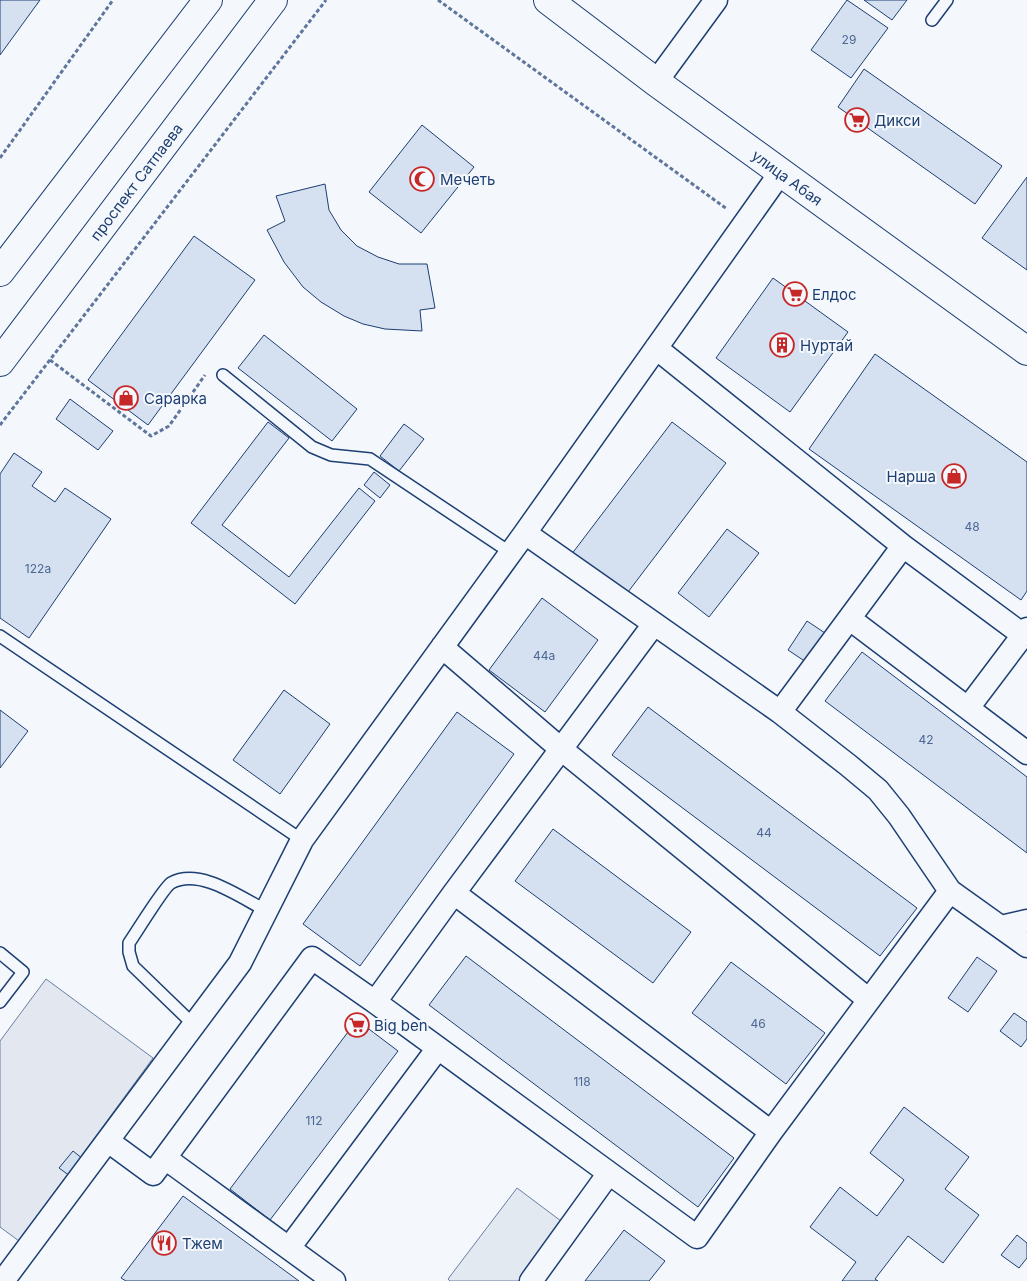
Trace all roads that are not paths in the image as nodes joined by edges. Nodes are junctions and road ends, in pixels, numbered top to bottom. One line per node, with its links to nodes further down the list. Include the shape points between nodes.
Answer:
1 (208, 0): 9 (street)
2 (273, 0): 12 (street, проспект Сатпаева)
3 (548, 0): 7 (street, улица Абая)
4 (716, 0): 7 (street)
5 (947, 0): 6 (lane)
6 (932, 20)
7 (656, 82): 8 (street, улица Абая)
8 (781, 172): 10 (street); 11 (street, улица Абая)
9 (0, 272)
10 (656, 348): 14 (street); 15 (street)
11 (1027, 351)
12 (2, 357)
13 (223, 376): 16 (lane, via 312,447 331,454 370,459)
14 (525, 533): 16 (street); 18 (street)
15 (903, 546): 17 (street); 19 (street)
16 (511, 553): 21 (street)
17 (850, 619): 22 (street); 23 (street)
18 (654, 624): 23 (street); 24 (street)
19 (1025, 632): 22 (street)
20 (0, 636): 26 (lane)
21 (442, 648): 24 (street); 26 (street)
22 (968, 708): 25 (street)
23 (780, 712): 27 (street, via 878,790)
24 (561, 749): 28 (street); 34 (street)
25 (1027, 753)
26 (302, 840): 29 (street)
27 (950, 891): 31 (street); 34 (street)
28 (454, 893): 36 (street); 39 (street)
29 (266, 911): 37 (street, via 240,963); 37 (lane, via 207,880 187,878 170,884 129,943 128,952 133,966)
30 (1027, 921): 31 (street)
31 (1001, 927): 32 (street)
32 (1027, 946)
33 (0, 953): 35 (lane, via 23,972)
34 (869, 1000): 39 (street)
35 (0, 1002)
36 (375, 1002): 38 (street); 41 (street, via 312,958)
37 (194, 1025): 40 (street)
38 (438, 1048): 42 (street); 43 (street)
39 (771, 1132): 42 (street, via 697,1237)
40 (108, 1141): 41 (street, via 154,1174); 44 (street)
41 (166, 1158): 43 (street)
42 (610, 1173): 46 (street)
43 (288, 1248): 45 (street)
44 (10, 1274)
45 (334, 1281)
46 (531, 1281)

